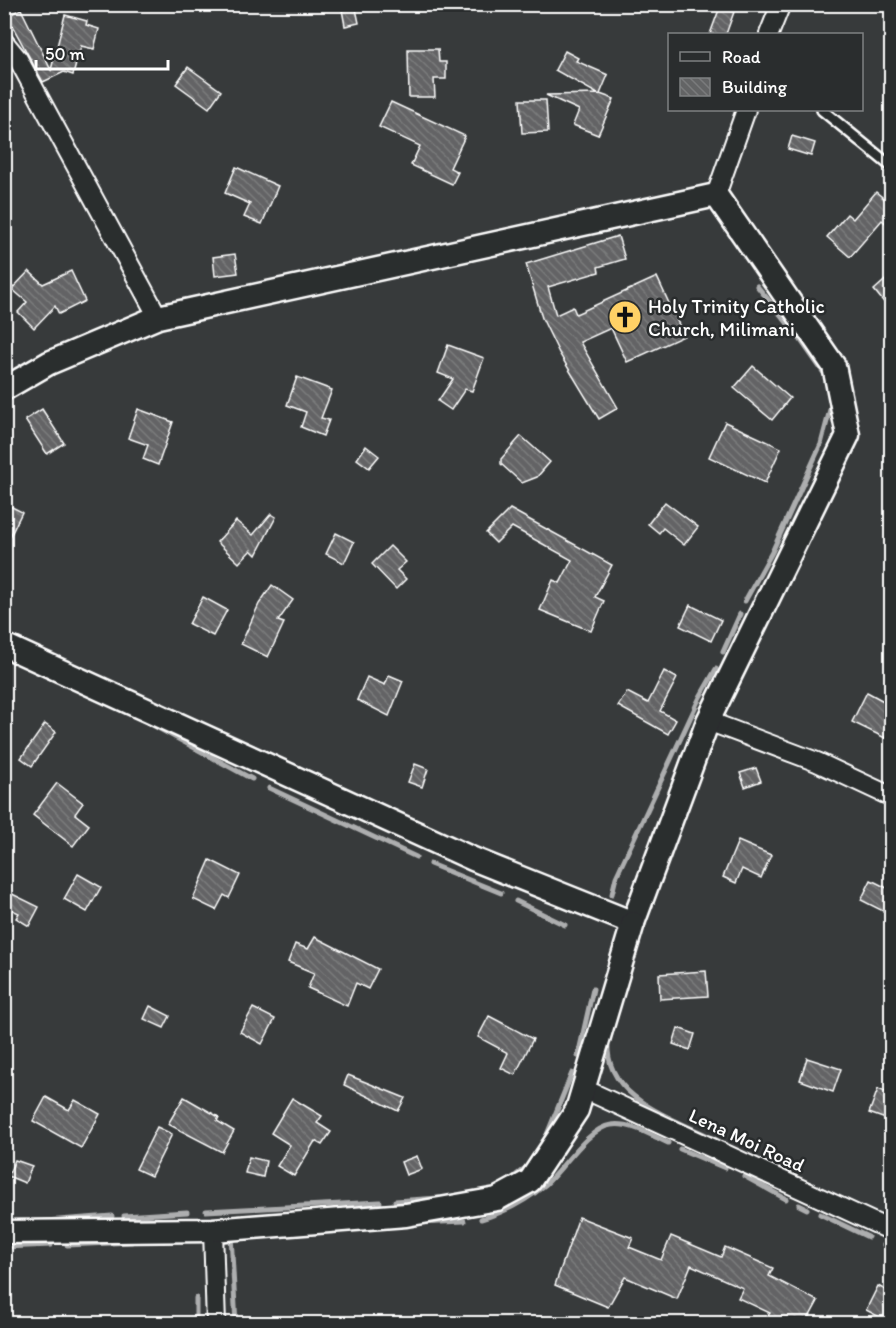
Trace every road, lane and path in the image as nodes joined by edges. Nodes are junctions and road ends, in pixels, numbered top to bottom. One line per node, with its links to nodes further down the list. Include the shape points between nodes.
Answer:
1 (781, 4): 2 (street)
2 (769, 33)
3 (4, 42): 8 (street, via 18,59)
4 (747, 111): 7 (street)
5 (823, 111): 6 (lane)
6 (891, 167)
7 (716, 195): 8 (street); 11 (street, via 834,366 848,435)
8 (158, 317): 9 (street, via 49,363)
9 (4, 389)
10 (4, 645): 13 (street, via 473,859)
11 (708, 721): 12 (street, via 817,762); 13 (street)
12 (891, 797)
13 (633, 923): 14 (street)
14 (584, 1089): 15 (street, via 577,1110 530,1181 496,1199 406,1215); 16 (street, Lena Moi Road)
15 (213, 1230): 17 (street); 18 (street)
16 (891, 1231)
17 (4, 1232)
18 (216, 1323)

